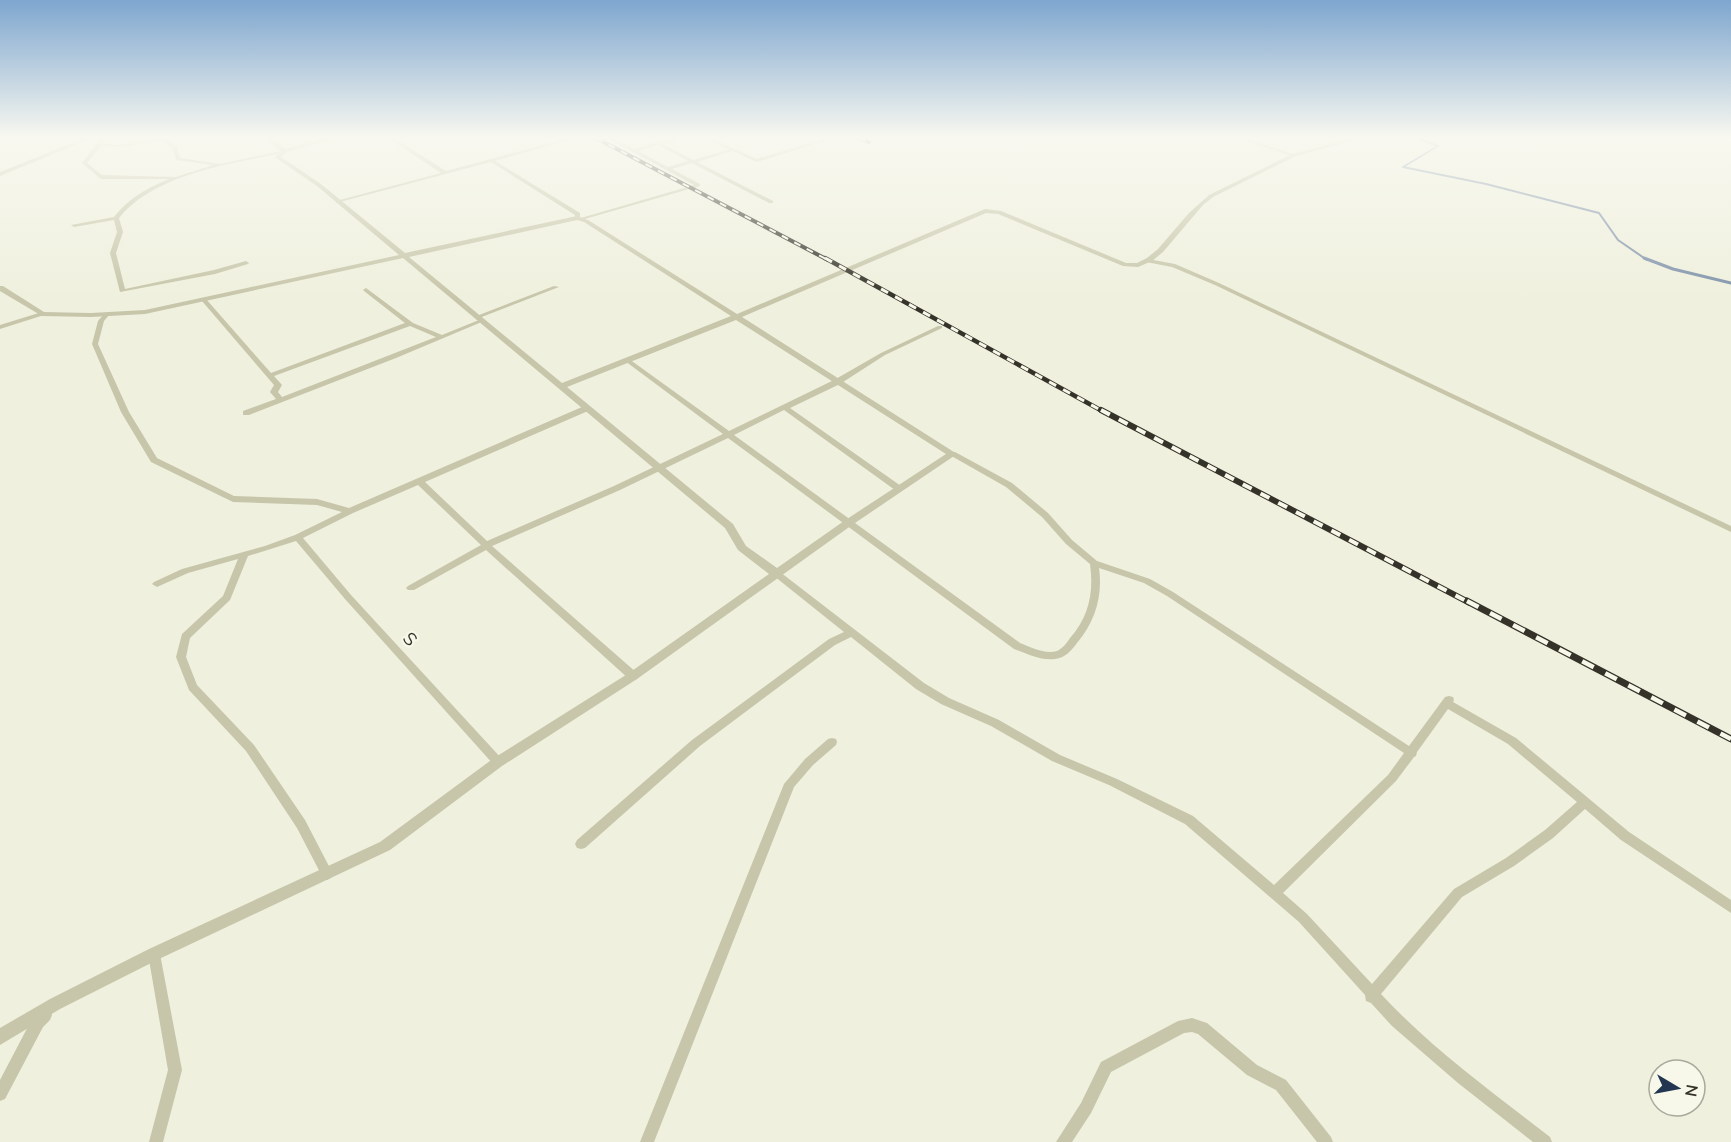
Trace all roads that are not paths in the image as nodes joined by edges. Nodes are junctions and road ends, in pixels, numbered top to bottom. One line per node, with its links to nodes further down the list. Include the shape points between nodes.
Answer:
1 (150, 191): 10 (street, via 131,202)
2 (325, 191): 8 (street)
3 (378, 191): 8 (street)
4 (542, 191): 11 (street)
5 (682, 191): 11 (street)
6 (750, 191): 9 (street)
7 (1221, 191): 14 (street, via 1204,200)
8 (338, 202): 13 (street)
9 (771, 202)
10 (116, 218): 12 (street); 15 (street, via 120,232 113,254 122,291)
11 (580, 219): 13 (street); 22 (street)
12 (74, 225)
13 (404, 256): 19 (street); 23 (street)
14 (1148, 261): 22 (street, via 1137,267 1125,266 999,212 985,211); 43 (street, via 1166,263 1207,279)
15 (246, 263)
16 (556, 287): 23 (street)
17 (0, 288): 20 (street)
18 (366, 290): 24 (street)
19 (204, 300): 21 (street); 29 (street)
20 (42, 314): 21 (street); 25 (street)
21 (106, 315): 41 (street, via 95,346 125,412 154,460 233,499 317,502)
22 (736, 317): 28 (street); 30 (street)
23 (479, 319): 27 (street); 31 (street)
24 (409, 324): 27 (street); 29 (street)
25 (0, 327)
26 (940, 327): 30 (street, via 883,354)
27 (442, 337): 32 (street)
28 (627, 360): 31 (street); 36 (street)
29 (271, 375): 32 (street, via 278,385 274,392)
30 (837, 382): 33 (street); 37 (street)
31 (560, 387): 34 (street)
32 (280, 400): 35 (street)
33 (784, 407): 36 (street); 40 (street)
34 (585, 409): 38 (street); 39 (street)
35 (246, 413)
36 (727, 434): 38 (street); 42 (street)
37 (952, 454): 40 (street); 47 (street, via 1009,485)
38 (658, 468): 45 (street); 48 (street, via 729,526 742,548)
39 (419, 481): 41 (street); 45 (street)
40 (898, 488): 42 (street)
41 (350, 511): 44 (street)
42 (848, 522): 47 (street, via 1017,646 1055,656 1083,632 1090,618 1097,579); 48 (street)
43 (1731, 529)
44 (298, 537): 46 (street); 55 (street, S)
45 (487, 546): 50 (street); 52 (street)
46 (244, 556): 49 (street); 58 (street, via 227,598 185,638 181,657 192,687 250,748 301,824)
47 (1094, 563): 54 (street, via 1147,581 1170,594)
48 (777, 574): 51 (street); 52 (street)
49 (157, 584)
50 (411, 588)
51 (852, 632): 57 (street, via 832,642 704,737); 59 (street, via 945,701 1189,820)
52 (633, 676): 55 (street)
53 (832, 742): 67 (street, via 790,784)
54 (1412, 753): 56 (street, via 1448,702 1512,741); 59 (street, via 1392,778)
55 (498, 762): 58 (street, via 385,846)
56 (1584, 803): 60 (street, via 1625,836); 62 (street, via 1541,840 1458,893)
57 (581, 844)
58 (327, 874): 61 (street)
59 (1274, 893): 62 (street, via 1323,938)
60 (1731, 907)
61 (154, 954): 63 (street); 66 (street, via 175,1070)
62 (1371, 996): 70 (street, via 1463,1078)
63 (55, 1004): 64 (street); 65 (street, via 38,1022)
64 (0, 1037)
65 (0, 1094)
66 (156, 1142)
67 (647, 1142)
68 (1063, 1142): 69 (street, via 1086,1108 1106,1067 1192,1024 1252,1070 1281,1085)
69 (1326, 1142)
70 (1545, 1142)

